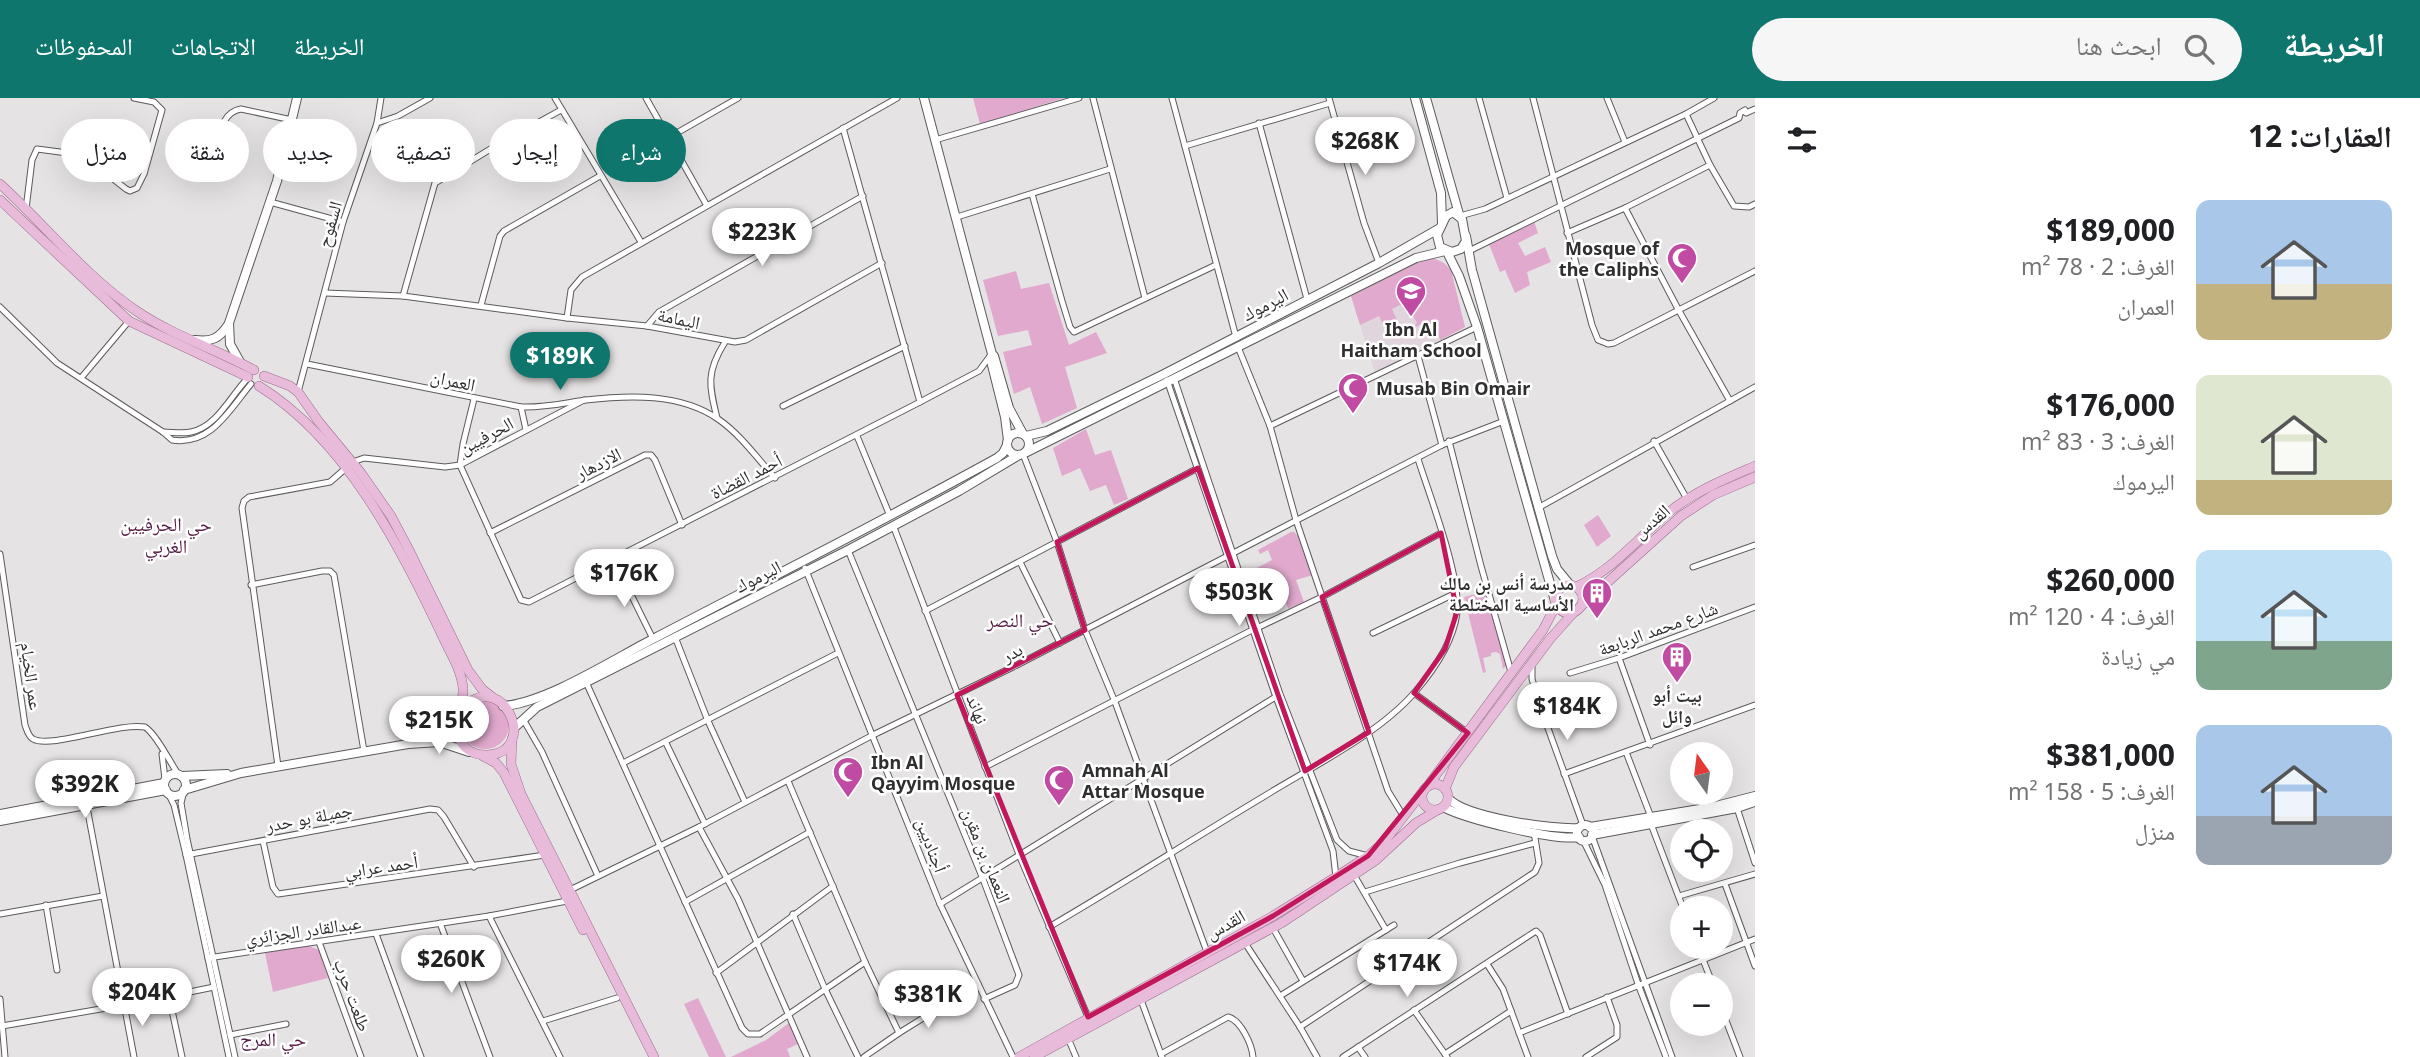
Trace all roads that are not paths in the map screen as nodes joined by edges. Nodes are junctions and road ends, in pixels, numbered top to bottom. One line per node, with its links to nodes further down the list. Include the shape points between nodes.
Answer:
1 (134, 98): 55 (street, via 154,102 162,110 137,188 126,189 83,155 37,149)
2 (297, 98): 25 (street)
3 (382, 98): 26 (street, السفوح)
4 (430, 98): 27 (street)
5 (555, 98): 21 (street)
6 (646, 98): 28 (street)
7 (738, 98): 30 (street)
8 (897, 98): 31 (street)
9 (924, 98): 34 (street)
10 (1079, 98): 34 (street)
11 (1093, 98): 40 (street)
12 (1172, 98): 36 (street)
13 (1415, 98): 60 (street, via 1441,193)
14 (1426, 98): 57 (street)
15 (1479, 98): 48 (street)
16 (1533, 98): 41 (street)
17 (1607, 98): 35 (street)
18 (1714, 98): 22 (street)
19 (1329, 100): 29 (street); 67 (street)
20 (1755, 109): 32 (street, via 1745,110 1739,118)
21 (561, 110): 38 (street); 71 (street, via 435,183)
22 (1686, 114): 32 (street); 35 (street)
23 (226, 119): 24 (street, via 232,110 241,109)
24 (288, 119)
25 (293, 119)
26 (378, 119)
27 (389, 119)
28 (658, 119)
29 (1259, 123): 36 (street); 73 (street)
30 (686, 128)
31 (843, 128): 47 (street); 51 (street)
32 (1698, 139): 37 (street); 53 (street)
33 (371, 140): 59 (street, السفوح)
34 (935, 140): 58 (street)
35 (1625, 142): 41 (street)
36 (1185, 146): 68 (street)
37 (1710, 165): 52 (street, via 1734,206); 54 (street)
38 (596, 169)
39 (686, 169): 51 (street)
40 (1110, 169): 46 (street); 72 (street)
41 (1552, 175): 48 (street); 53 (street)
42 (596, 178): 74 (street, via 504,231)
43 (276, 182): 50 (street)
44 (604, 182): 63 (street)
45 (0, 184): 55 (main road)
46 (1032, 194): 58 (street); 72 (street, via 1074,332)
47 (863, 196): 66 (street); 80 (street, via 659,312)
48 (1507, 198): 56 (street)
49 (0, 200): 78 (main road)
50 (270, 202): 59 (street); 79 (street)
51 (706, 204): 63 (street)
52 (1755, 204)
53 (1560, 207): 62 (street); 65 (street)
54 (1625, 208): 62 (street); 76 (street)
55 (26, 209): 83 (main road, via 131,306)
56 (1475, 213): 57 (street); 61 (street)
57 (1460, 215): 60 (street, via 1448,214); 61 (street)
58 (957, 217): 87 (street)
59 (343, 222): 70 (street, السفوح)
60 (1441, 226): 64 (street, via 1437,240); 67 (street, اليرموك)
61 (1465, 232): 64 (street, via 1461,249); 65 (street)
62 (1567, 233): 76 (street, via 1592,325 1602,343 1614,343)
63 (641, 242): 77 (street, via 574,283)
64 (1446, 251): 81 (street); 86 (street, via 1416,258)
65 (1469, 251): 124 (street)
66 (882, 263): 84 (street, اليمامة, via 746,340); 85 (street)
67 (1379, 263): 73 (street, اليرموك)
68 (1216, 265): 72 (street); 82 (street)
69 (1755, 271): 76 (street)
70 (325, 293): 71 (street, اليمامة); 90 (street, السفوح)
71 (402, 296): 74 (street, اليمامة)
72 (1145, 298)
73 (1307, 299): 82 (street, اليرموك)
74 (481, 305): 77 (street, اليمامة)
75 (0, 307): 94 (street, via 46,354)
76 (1678, 309): 101 (street)
77 (567, 318): 80 (street, اليمامة)
78 (129, 321): 94 (street); 95 (main road)
79 (229, 323): 83 (street, via 214,340); 89 (street, via 230,344)
80 (647, 326): 84 (street, اليمامة)
81 (1477, 327): 88 (street); 106 (street)
82 (1236, 337): 93 (street, اليرموك)
83 (192, 340): 89 (main road)
84 (725, 342): 105 (street, via 709,377)
85 (905, 346): 102 (street); 103 (street)
86 (1238, 347): 93 (street); 107 (street)
87 (992, 354): 91 (street, أحمد القضاة); 92 (street)
88 (1418, 356): 107 (street); 114 (street)
89 (240, 362): 95 (main road)
90 (307, 364): 97 (street, السفوح); 98 (street, العمران)
91 (979, 371): 92 (street); 102 (street, أحمد القضاة)
92 (997, 373): 109 (street); 112 (street)
93 (1169, 376): 109 (street, اليرموك, via 1047,431); 115 (street, اليرموك); 120 (street); 133 (street)
94 (80, 378): 95 (street, via 163,432 183,433 202,429)
95 (252, 379): 97 (main road, via 263,383 264,376); 100 (main road)
96 (1755, 387): 101 (street)
97 (294, 389): 100 (main road, via 282,389); 100 (main road, via 294,401); 118 (main road)
98 (474, 399): 104 (street, العمران); 117 (street)
99 (584, 400): 104 (street, العمران); 105 (street, العمران, via 670,400); 108 (street, الحرفيين)
100 (280, 401): 118 (main road)
101 (1730, 401): 111 (street)
102 (920, 402): 110 (street, أحمد القضاة)
103 (783, 406)
104 (521, 407): 108 (street)
105 (717, 419): 122 (street, العمران)
106 (1504, 421): 113 (street, بدر); 143 (street)
107 (1270, 426): 125 (street)
108 (526, 430): 117 (street, الحرفيين)
109 (1025, 435): 112 (street, via 1013,434); 115 (street, via 1029,443)
110 (857, 436): 122 (street, أحمد القضاة); 126 (street, نهاند)
111 (1654, 441): 123 (street); 124 (street)
112 (1007, 442): 115 (street, via 1012,453); 126 (street, اليرموك, via 997,458)
113 (1449, 442): 114 (street, بدر); 157 (street)
114 (1442, 445): 116 (street, بدر)
115 (1023, 454): 126 (street, اليرموك, via 960,491); 130 (street)
116 (1418, 459): 125 (street, بدر); 129 (street)
117 (460, 465): 118 (street, الحرفيين, via 370,458); 128 (street)
118 (349, 466): 139 (street, via 330,482 244,501); 163 (main road, via 401,535 468,670 482,690); 166 (main road, via 398,546 448,648 462,681)
119 (1755, 466): 123 (main road, القدس)
120 (1198, 468): 130 (street); 133 (street)
121 (1755, 477): 145 (main road, القدس, via 1713,495 1681,516)
122 (775, 478): 127 (street, أحمد القضاة)
123 (1687, 499): 140 (main road, القدس, via 1609,567)
124 (1538, 508): 140 (street, via 1554,563)
125 (1296, 520): 133 (street, بدر); 142 (street)
126 (892, 521): 132 (street, اليرموك); 137 (street, اليرموك); 146 (street, نهاند)
127 (682, 525): 128 (street, الازدهار, via 655,460 645,455); 135 (street, أحمد القضاة)
128 (490, 533): 135 (street, أحمد القضاة, via 525,603)
129 (1441, 533): 141 (street); 142 (street)
130 (1057, 542): 136 (street); 148 (street)
131 (1755, 544): 138 (street)
132 (848, 550): 137 (street, اليرموك); 165 (street, النعمان بن مقرن)
133 (1230, 553): 147 (street); 148 (street, بدر)
134 (0, 554): 176 (street, عمر الخيام, via 25,725 31,738 50,740 141,726 153,733)
135 (614, 560): 151 (street)
136 (1020, 562): 146 (street); 152 (street)
137 (804, 566): 150 (street, اليرموك); 151 (street, اليرموك); 153 (street, أجناديين)
138 (1693, 566)
139 (251, 585): 177 (street, via 322,571 334,575); 181 (street)
140 (1573, 586): 143 (main road, via 1562,586); 145 (main road, via 1582,596)
141 (1456, 593): 149 (street); 159 (street, via 1457,612 1445,649)
142 (1322, 597): 147 (street); 169 (street)
143 (1555, 603): 145 (main road, via 1564,612); 157 (main road, القدس, via 1547,624)
144 (1755, 607): 154 (street, شارع محمد الربابعة)
145 (1577, 609): 155 (main road, القدس)
146 (925, 611): 160 (street, نهاند)
147 (1256, 628): 161 (street); 162 (street)
148 (1085, 630): 152 (street, بدر); 162 (street)
149 (1373, 633)
150 (675, 637): 151 (street, اليرموك); 168 (street)
151 (655, 642): 158 (street, اليرموك); 163 (street, اليرموك, via 539,698 522,704)
152 (1060, 643): 160 (street, بدر)
153 (838, 653): 168 (street); 172 (street, أجناديين)
154 (1619, 658): 156 (street, شارع محمد الربابعة); 175 (street)
155 (1533, 661): 185 (street, via 1532,680); 192 (main road, القدس, via 1454,767)
156 (1570, 673)
157 (1511, 674): 171 (main road, القدس)
158 (586, 682): 167 (street, اليرموك); 180 (street)
159 (1414, 693): 169 (street); 171 (street)
160 (957, 695): 165 (street, بدر); 182 (street, نهاند)
161 (1278, 695): 183 (street); 187 (street)
162 (1115, 702): 182 (street); 187 (street)
163 (500, 703): 166 (main road, via 475,699); 170 (main road, via 509,710)
164 (1755, 705): 175 (street)
165 (916, 715): 172 (street, بدر); 222 (street, النعمان بن مقرن)
166 (458, 716): 174 (street); 179 (main road, via 459,739)
167 (523, 719): 170 (street, اليرموك); 219 (street)
168 (708, 721): 173 (street); 195 (street)
169 (1369, 732): 183 (street); 200 (street, via 1388,791)
170 (513, 733): 179 (main road, via 500,752); 225 (main road, via 511,764 518,785)
171 (1468, 733): 190 (main road, القدس)
172 (873, 735): 188 (street, بدر); 232 (street, أجناديين)
173 (666, 743): 180 (street); 203 (street)
174 (408, 744): 177 (street); 179 (street, via 439,742)
175 (1650, 745): 178 (street)
176 (162, 751): 186 (street, عمر الخيام); 189 (street)
177 (364, 751): 181 (street)
178 (1626, 752): 185 (street); 202 (street)
179 (477, 754): 212 (main road, via 496,763 504,773)
180 (623, 763): 209 (street)
181 (278, 766): 184 (street)
182 (985, 767): 214 (street, نهاند)
183 (1307, 770): 210 (street); 213 (street, via 1337,840 1349,851); 220 (street)
184 (241, 773): 186 (street); 191 (street)
185 (1564, 774): 206 (street)
186 (180, 775): 189 (street, via 171,775); 191 (street, via 186,783)
187 (1142, 780): 210 (street); 214 (street)
188 (788, 781): 195 (street, بدر); 204 (street)
189 (166, 786): 191 (street, via 175,795); 194 (street); 211 (street)
190 (1426, 788): 192 (main road, via 1438,784); 197 (main road, via 1424,803 1430,809); 200 (main road, القدس)
191 (184, 790): 211 (street, via 181,805)
192 (1447, 793): 197 (main road); 206 (street, via 1458,807)
193 (1755, 796): 202 (street)
194 (86, 802): 199 (street); 201 (street); 227 (street)
195 (745, 802): 203 (street, بدر)
196 (1755, 802): 198 (street)
197 (1441, 808): 205 (street); 218 (main road, القدس)
198 (1737, 808): 202 (street); 215 (street)
199 (0, 814)
200 (1404, 817): 213 (main road, القدس)
201 (0, 821)
202 (1651, 821): 206 (street); 228 (street)
203 (702, 826): 209 (street, بدر); 221 (street)
204 (810, 832): 221 (street); 224 (street)
205 (1534, 832): 206 (street); 208 (street)
206 (1585, 833): 257 (street)
207 (263, 841): 211 (street, جميلة بو حدر); 216 (street, جميلة بو حدر, via 430,809 438,810); 216 (street, أحمد عرابي, via 278,894)
208 (1535, 843): 226 (street); 276 (street, via 1539,863 1533,874)
209 (660, 846): 219 (street, بدر); 230 (street)
210 (1169, 853): 238 (street); 247 (street)
211 (188, 855): 248 (street)
212 (545, 855): 216 (street, أحمد عرابي); 229 (main road)
213 (1368, 856): 220 (main road, القدس)
214 (1020, 857): 222 (street); 238 (street, نهاند)
215 (1755, 863)
216 (474, 867)
217 (1755, 874): 223 (street)
218 (1354, 875): 226 (street); 239 (main road, القدس)
219 (598, 876): 225 (street, بدر)
220 (1336, 877): 247 (main road, القدس)
221 (726, 879): 230 (street); 243 (street)
222 (983, 879): 232 (street); 265 (street, النعمان بن مقرن, via 1018,975 1015,985)
223 (1725, 884): 228 (street); 245 (street)
224 (833, 886): 234 (street); 250 (street)
225 (570, 890): 295 (main road)
226 (1365, 892): 240 (street)
227 (103, 896): 231 (street); 267 (street)
228 (1679, 896)
229 (567, 901): 235 (street, عبدالقادر الجزائري); 263 (main road)
230 (685, 902): 254 (street)
231 (46, 905): 233 (street); 253 (street)
232 (940, 905): 258 (street, أجناديين)
233 (0, 914)
234 (793, 914): 243 (street); 260 (street)
235 (489, 916): 236 (street, عبدالقادر الجزائري); 273 (street)
236 (440, 923): 241 (street, عبدالقادر الجزائري); 292 (street)
237 (1394, 925): 240 (street)
238 (1049, 927): 272 (street, نهاند)
239 (1273, 928): 246 (main road, القدس); 256 (street)
240 (1387, 930): 256 (street)
241 (376, 934): 244 (street, عبدالقادر الجزائري); 291 (street)
242 (1755, 939): 245 (street)
243 (756, 941): 254 (street); 271 (street)
244 (319, 942): 248 (street, عبدالقادر الجزائري); 290 (street, طلعت حرب)
245 (1746, 942): 249 (street); 252 (street)
246 (1245, 943): 261 (street); 266 (main road, القدس)
247 (1207, 952): 272 (main road, القدس)
248 (211, 958): 259 (street); 279 (street)
249 (1703, 960): 255 (street); 257 (street)
250 (865, 962): 260 (street); 277 (street)
251 (1487, 964): 268 (street); 269 (street); 270 (street, via 1538,931)
252 (1755, 966)
253 (57, 970)
254 (716, 973): 271 (street, via 748,1034 760,1034)
255 (1708, 973)
256 (1303, 981): 261 (street)
257 (1641, 983): 262 (street); 309 (street); 310 (street)
258 (978, 984): 265 (street, أجناديين); 277 (street)
259 (214, 988): 287 (street, via 170,996); 288 (street)
260 (825, 989): 271 (street); 297 (street)
261 (1280, 996): 276 (street)
262 (1607, 997): 270 (street); 308 (street, via 1617,1037)
263 (617, 998): 273 (street); 294 (main road)
264 (0, 999): 275 (street)
265 (984, 999): 299 (street, أجناديين)
266 (1142, 1000): 281 (main road, القدس); 283 (street)
267 (124, 1005): 275 (street); 286 (street)
268 (1414, 1010): 282 (street); 284 (street)
269 (1511, 1011): 278 (street); 284 (street)
270 (1568, 1014): 278 (street)
271 (788, 1016): 296 (street)
272 (1088, 1017): 300 (main road, القدس)
273 (543, 1021): 293 (street)
274 (286, 1024): 279 (street)
275 (2, 1026): 285 (street)
276 (1300, 1027): 304 (street)
277 (899, 1032): 298 (street)
278 (1520, 1033): 307 (street)
279 (230, 1035): 289 (street)
280 (1732, 1036): 311 (street)
281 (1069, 1038): 301 (main road, القدس); 302 (street)
282 (1359, 1047): 305 (street); 306 (street)
283 (1162, 1055): 303 (street, via 1228,1017 1236,1021)
284 (1446, 1056)
285 (5, 1057)
286 (134, 1057)
287 (182, 1057)
288 (229, 1057)
289 (235, 1057)
290 (361, 1057)
291 (421, 1057)
292 (490, 1057)
293 (560, 1057)
294 (648, 1057)
295 (654, 1057)
296 (807, 1057)
297 (858, 1057)
298 (864, 1057)
299 (1013, 1057)
300 (1019, 1057)
301 (1034, 1057)
302 (1076, 1057)
303 (1253, 1057)
304 (1317, 1057)
305 (1343, 1057)
306 (1365, 1057)
307 (1528, 1057)
308 (1586, 1057)
309 (1666, 1057)
310 (1672, 1057)
311 (1740, 1057)

